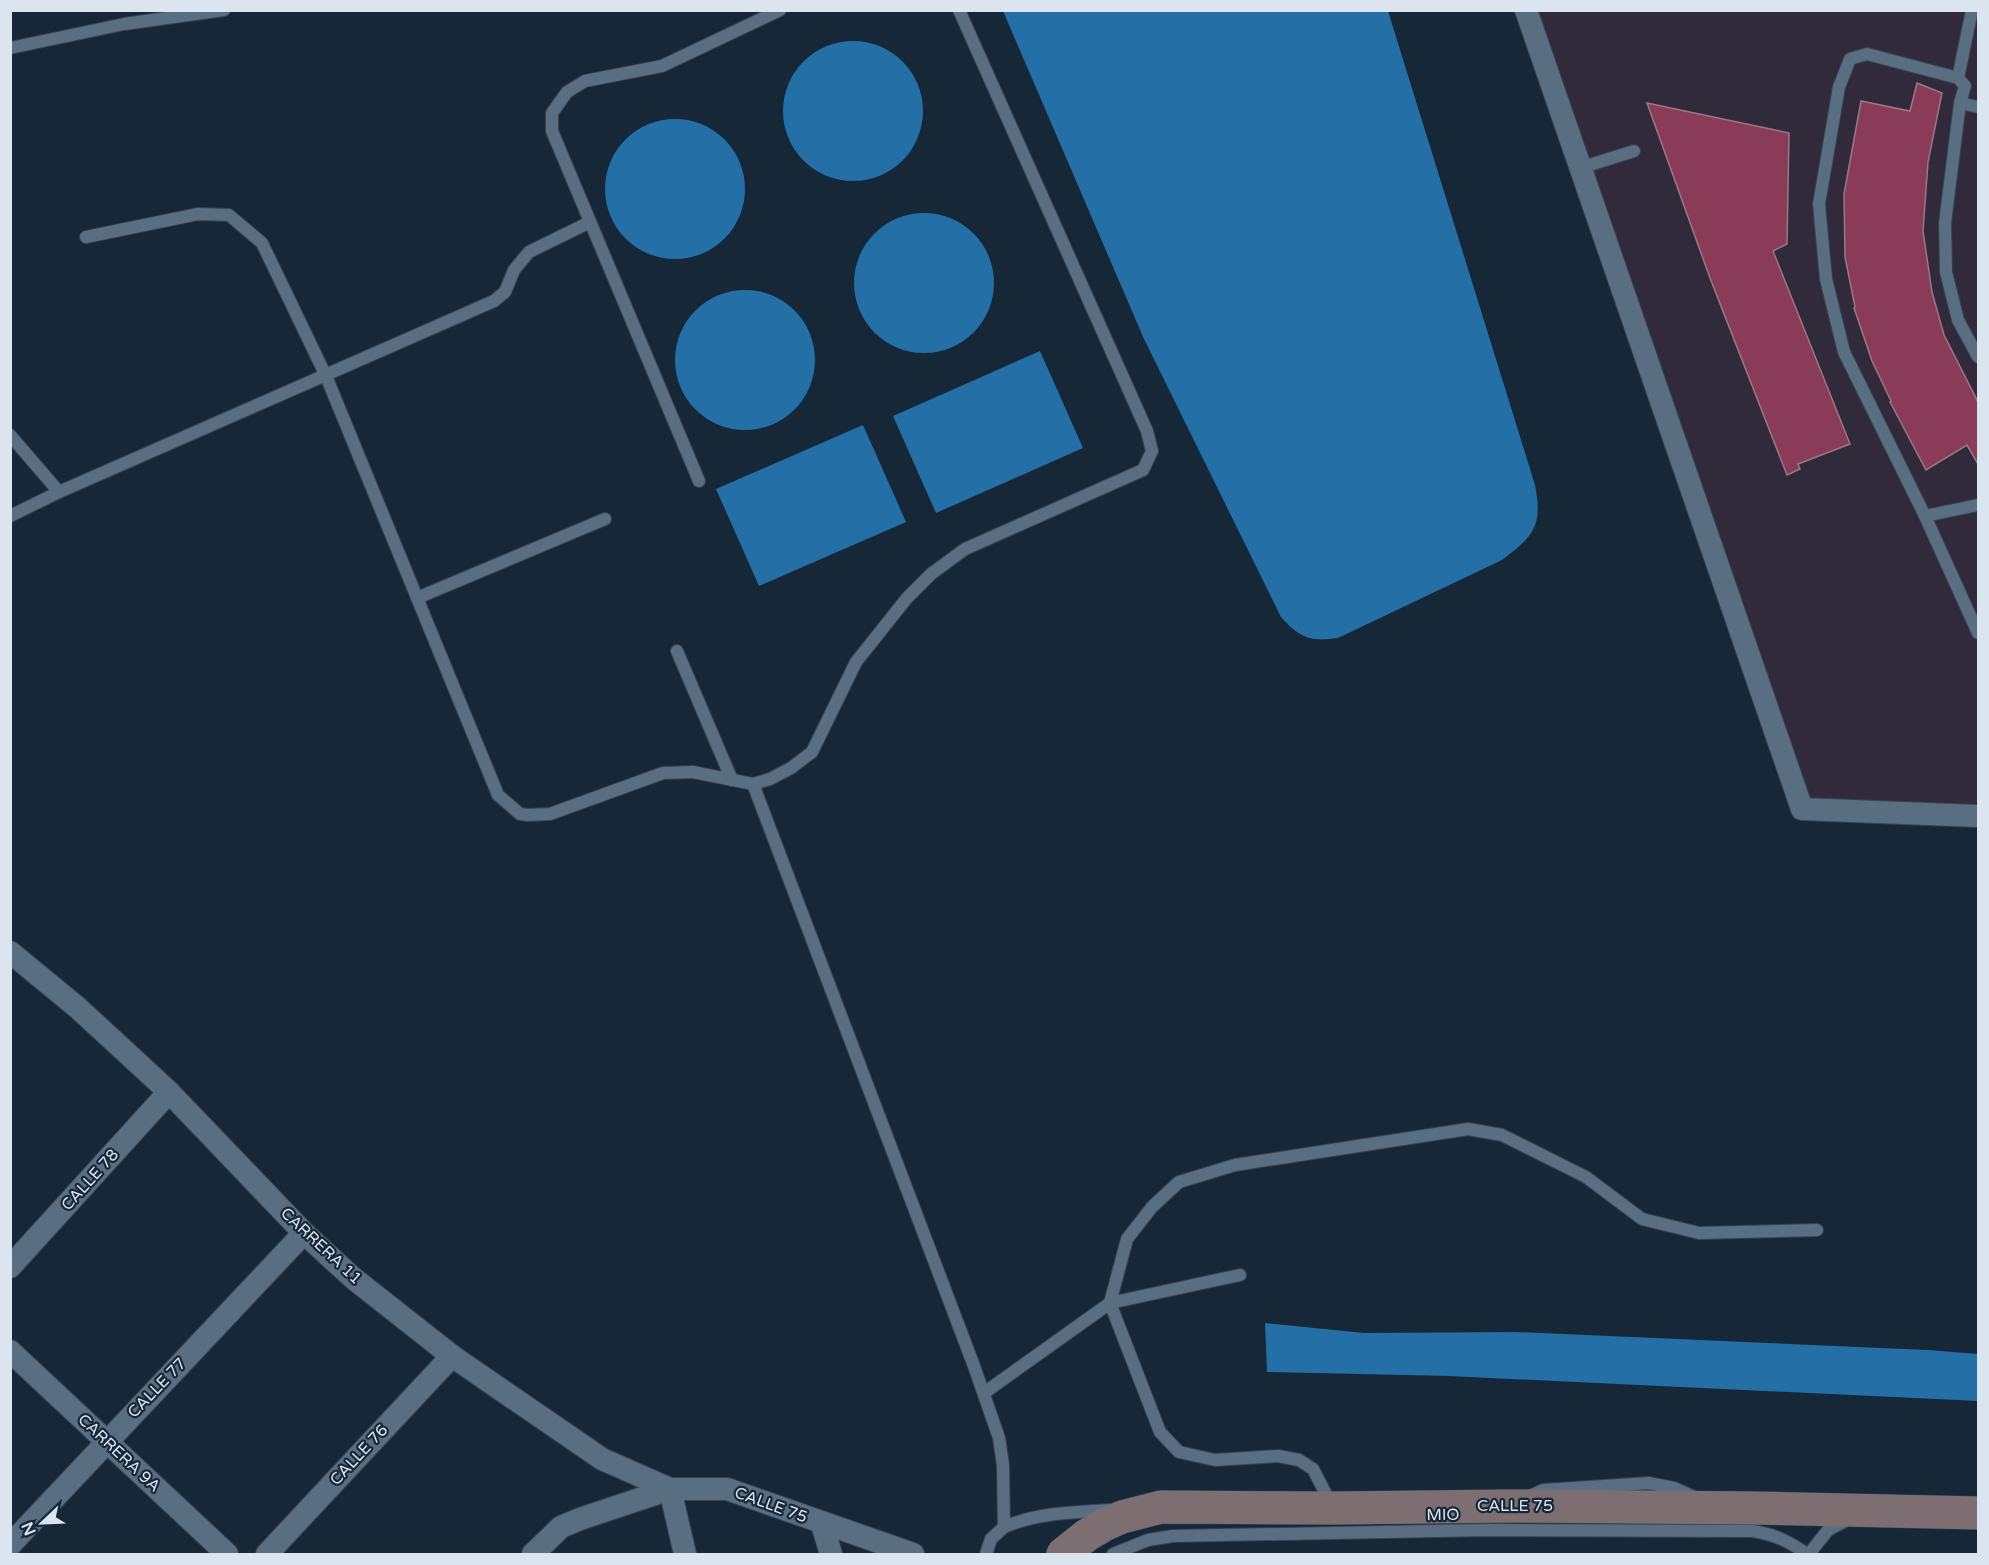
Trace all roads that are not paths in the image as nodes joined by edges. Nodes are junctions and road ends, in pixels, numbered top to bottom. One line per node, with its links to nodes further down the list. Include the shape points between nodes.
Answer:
1 (224, 10): 6 (lane, via 124,24)
2 (780, 10): 12 (lane, via 662,66 585,81 567,93 552,113 552,131)
3 (959, 10): 27 (lane, via 1147,431 1152,451 1143,470 965,549 931,574 856,662 812,752 791,768)
4 (1526, 10): 11 (street)
5 (1972, 10): 7 (lane)
6 (10, 48)
7 (1958, 78): 8 (lane, via 1965,86); 21 (lane, via 1867,54 1850,59 1839,87 1819,204 1826,279 1844,352)
8 (1960, 103): 9 (lane); 14 (lane, via 1945,223 1946,272 1958,320)
9 (1978, 107)
10 (1634, 151): 11 (lane)
11 (1580, 168): 28 (street, via 1802,809)
12 (590, 222): 15 (lane, via 529,252 514,270 505,292 494,301); 17 (lane)
13 (86, 237): 15 (lane, via 198,214 229,215 262,243)
14 (1978, 357)
15 (326, 376): 18 (lane); 23 (lane)
16 (10, 435): 18 (lane)
17 (699, 481)
18 (59, 492): 20 (lane)
19 (1978, 505): 21 (lane)
20 (10, 516)
21 (1925, 516): 24 (lane)
22 (605, 519): 23 (lane)
23 (417, 598): 26 (lane, via 498,795 520,814 550,813 663,773 693,772)
24 (1978, 633)
25 (676, 651): 26 (lane)
26 (732, 780): 27 (lane)
27 (753, 784): 38 (lane)
28 (1978, 816)
29 (10, 952): 30 (street, CARRERA 11)
30 (169, 1092): 32 (street, CARRERA 11); 33 (street, CALLE 78)
31 (1817, 1230): 35 (lane, via 1699,1233 1642,1219 1586,1177 1502,1135 1468,1129 1235,1165 1179,1182 1152,1207 1127,1239)
32 (304, 1233): 37 (street, CARRERA 11, via 353,1278); 39 (street, CALLE 77)
33 (10, 1267)
34 (1240, 1275): 35 (lane)
35 (1110, 1303): 38 (lane); 42 (lane, via 1160,1432 1179,1452 1215,1460 1278,1456 1299,1460 1313,1469)
36 (10, 1351): 39 (street, CARRERA 9A)
37 (452, 1356): 40 (street, CARRERA 11, via 602,1460); 49 (street, CALLE 76)
38 (984, 1393): 46 (lane, via 999,1438)
39 (106, 1442): 47 (street, CALLE 77); 48 (street, CARRERA 9A)
40 (670, 1489): 45 (street, CALLE 75, via 728,1489); 50 (street, CALLE 75, via 561,1527); 51 (street)
41 (1161, 1507): 42 (main road, CALLE 75); 46 (lane, via 1039,1516); 55 (main road, CALLE 75, via 1104,1525)
42 (1333, 1508): 43 (main road, CALLE 75, via 1717,1507)
43 (1870, 1511): 44 (main road, CALLE 75); 57 (lane, MIO, via 1828,1530)
44 (1978, 1513)
45 (822, 1524): 52 (street); 53 (street, CALLE 75)
46 (1004, 1527): 54 (lane, via 991,1539)
47 (10, 1545)
48 (227, 1554)
49 (267, 1554)
50 (533, 1554)
51 (686, 1554)
52 (831, 1554)
53 (913, 1554)
54 (987, 1554)
55 (1063, 1554)
56 (1113, 1554): 57 (lane, MIO, via 1148,1540 1173,1536 1522,1530 1754,1531 1786,1540)
57 (1808, 1554)

